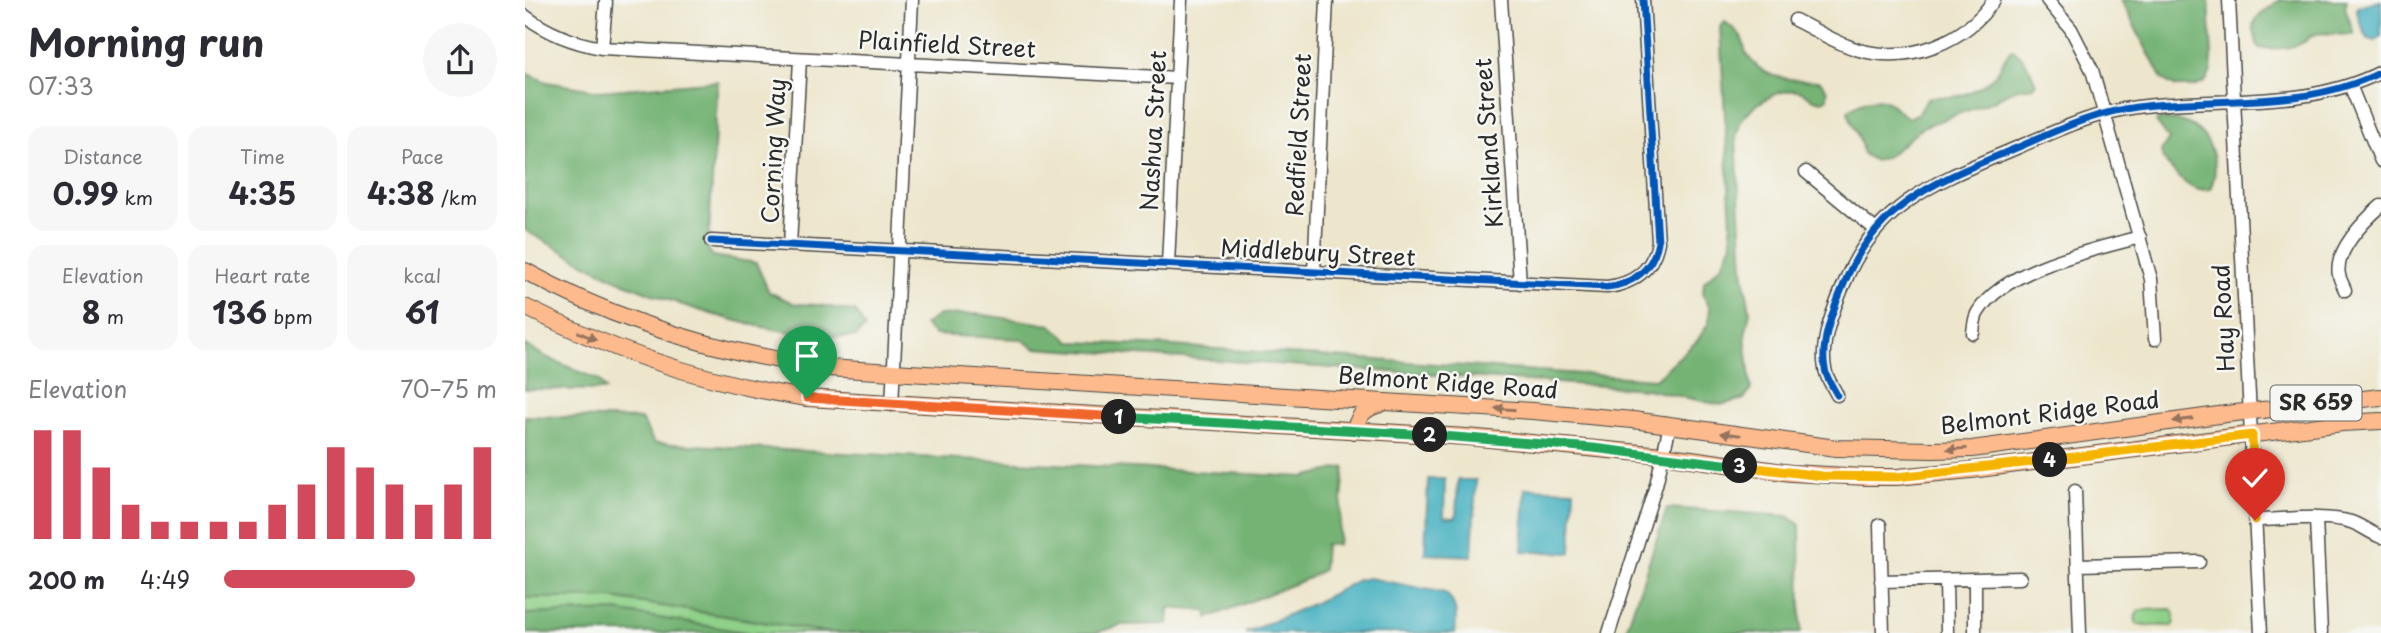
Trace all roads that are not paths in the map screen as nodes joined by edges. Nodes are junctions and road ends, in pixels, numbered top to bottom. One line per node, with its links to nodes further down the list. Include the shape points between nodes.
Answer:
1 (912, 0): 14 (street)
2 (1181, 0): 16 (street, Nashua Street)
3 (1327, 0): 30 (street, Redfield Street)
4 (1501, 0): 31 (street, Kirkland Street)
5 (1643, 0): 31 (street, Middlebury Street, via 1658,236 1654,256 1643,273 1619,286)
6 (1994, 0): 11 (street, via 1957,36 1903,54 1853,48)
7 (2047, 0): 19 (street, via 2083,50)
8 (2229, 0): 18 (street, Hay Road)
9 (606, 2): 12 (street)
10 (525, 16): 12 (street, Plainfield Street, via 560,37)
11 (1795, 20)
12 (602, 48): 13 (street, Plainfield Street)
13 (800, 59): 14 (street, Plainfield Street); 26 (street, Corning Way)
14 (908, 65): 16 (street, Plainfield Street); 27 (street)
15 (2381, 72): 17 (street)
16 (1178, 78): 28 (street, Nashua Street)
17 (2350, 86): 18 (street, via 2300,97); 20 (street)
18 (2234, 100): 19 (street); 41 (street, Hay Road)
19 (2105, 113): 23 (street, via 1936,182 1915,194); 24 (street)
20 (2381, 161)
21 (1806, 172): 23 (street)
22 (2381, 206): 32 (street, via 2345,248 2338,272)
23 (1876, 230): 37 (street, via 1846,278 1826,339 1827,375)
24 (2140, 237): 34 (street, via 2059,260 2020,277 1977,312); 35 (street, via 2151,279)
25 (711, 241): 26 (street, Middlebury Street)
26 (790, 245): 27 (street, Middlebury Street)
27 (899, 251): 28 (street, Middlebury Street); 36 (street)
28 (1168, 264): 30 (street, Middlebury Street)
29 (525, 271): 36 (main road, Belmont Ridge Road / SR 659, via 609,311 694,342 767,360)
30 (1314, 272): 31 (street, Middlebury Street)
31 (1520, 283)
32 (2345, 290)
33 (525, 307): 40 (main road, Belmont Ridge Road / SR 659, one-way to 40, via 592,339 704,378 755,391)
34 (1972, 333)
35 (2155, 339)
36 (894, 373): 39 (main road, Belmont Ridge Road / SR 659); 40 (street)
37 (1837, 396)
38 (2381, 397): 41 (main road, Belmont Ridge Road / SR 659)
39 (1394, 402): 43 (main road, Belmont Ridge Road / SR 659, one-way to 39); 44 (main road, via 1367,408)
40 (892, 405): 44 (main road, Belmont Ridge Road / SR 659)
41 (2251, 411): 43 (main road, Belmont Ridge Road / SR 659, one-way to 43, via 1972,449 1932,450 1836,448); 45 (street, Hay Road)
42 (2381, 421): 45 (main road, Belmont Ridge Road / SR 659)
43 (1669, 425): 46 (street)
44 (1354, 431): 46 (main road, Belmont Ridge Road / SR 659)
45 (2252, 435): 46 (main road, Belmont Ridge Road / SR 659, via 1897,477 1801,474); 49 (street, Hay Road)
46 (1663, 455): 58 (street)
47 (2075, 491): 53 (street)
48 (2316, 519): 49 (street); 51 (street, via 2350,522); 64 (street)
49 (2255, 520): 63 (street, Hay Road)
50 (1880, 525): 57 (street)
51 (2381, 537)
52 (2199, 562): 53 (street)
53 (2078, 565): 62 (street)
54 (2020, 578): 55 (street)
55 (1975, 579): 56 (street); 61 (street)
56 (1946, 580): 57 (street); 60 (street)
57 (1881, 581): 59 (street)
58 (1609, 633)
59 (1883, 633)
60 (1947, 633)
61 (1975, 633)
62 (2080, 633)
63 (2261, 633)
64 (2321, 633)

